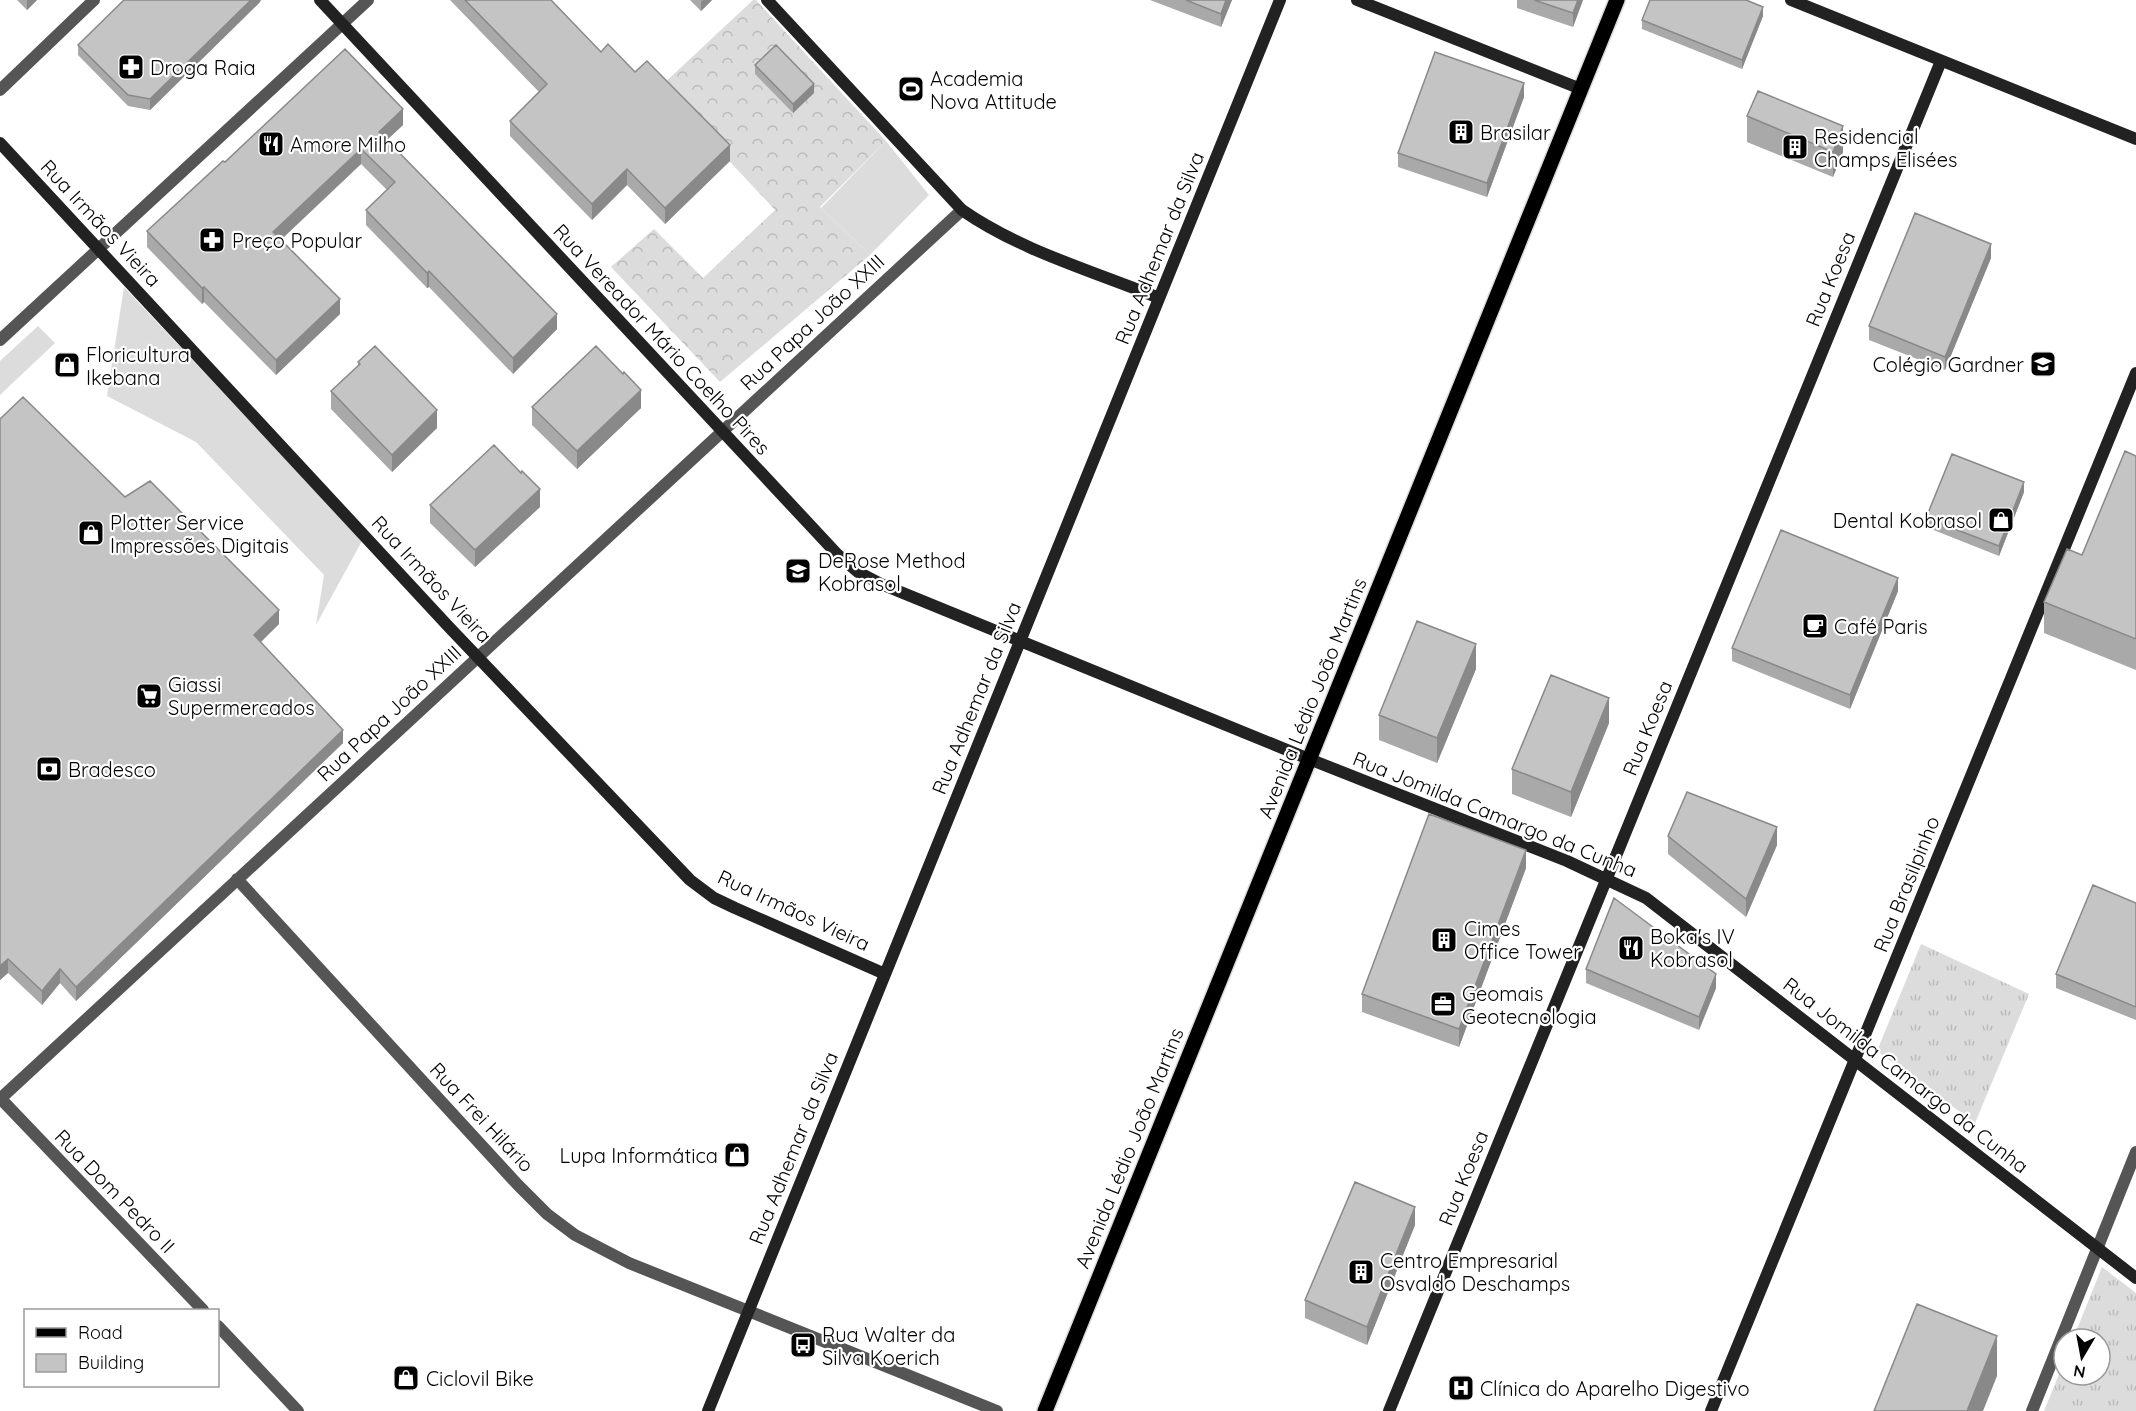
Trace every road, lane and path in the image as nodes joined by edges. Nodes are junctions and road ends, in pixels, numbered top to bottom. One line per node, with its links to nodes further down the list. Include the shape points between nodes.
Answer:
1 (94, 0): 12 (street)
2 (320, 0): 9 (street, Rua Vereador Mário Coelho Pires)
3 (368, 0): 9 (street)
4 (767, 0): 15 (street)
5 (1280, 0): 17 (street, Rua Adhemar da Silva)
6 (1357, 0): 11 (street)
7 (1617, 0): 11 (main road, Avenida Lédio João Martins)
8 (1791, 0): 10 (street)
9 (342, 24): 16 (street); 20 (street, Rua Vereador Mário Coelho Pires)
10 (1941, 61): 13 (street); 24 (street, Rua Koesa)
11 (1581, 89): 23 (main road, Avenida Lédio João Martins)
12 (0, 90)
13 (2136, 139)
14 (0, 143): 16 (street, Rua Irmãos Vieira)
15 (962, 210): 17 (street, via 1011,239); 20 (street, Rua Papa João XXIII)
16 (99, 248): 18 (street); 22 (street, Rua Irmãos Vieira)
17 (1159, 298): 21 (street, Rua Adhemar da Silva)
18 (0, 340)
19 (2136, 373): 27 (street, Rua Brasilpinho)
20 (722, 431): 21 (street, Rua Vereador Mário Coelho Pires, via 837,555 858,572); 22 (street, Rua Papa João XXIII)
21 (1020, 641): 23 (street, Rua Jomilda Camargo da Cunha); 26 (street, Rua Adhemar da Silva)
22 (478, 657): 25 (street, Rua Papa João XXIII); 26 (street, Rua Irmãos Vieira, via 690,880 714,898)
23 (1310, 759): 24 (street, Rua Jomilda Camargo da Cunha); 38 (main road, Avenida Lédio João Martins)
24 (1606, 878): 27 (street, Rua Jomilda Camargo da Cunha, via 1646,898); 39 (street, Rua Koesa)
25 (237, 879): 28 (street, Rua Papa João XXIII); 33 (street, Rua Frei Hilário, via 547,1214 600,1250)
26 (885, 974): 33 (street, Rua Adhemar da Silva)
27 (1855, 1060): 30 (street, Rua Jomilda Camargo da Cunha); 40 (street, Rua Brasilpinho)
28 (0, 1098): 32 (street, Rua Dom Pedro II)
29 (2136, 1152): 30 (street)
30 (2098, 1247): 31 (street, Rua Jomilda Camargo da Cunha); 41 (street)
31 (2136, 1278)
32 (200, 1309)
33 (748, 1311): 36 (street, Rua Adhemar da Silva); 37 (street)
34 (219, 1327): 35 (street)
35 (298, 1411)
36 (708, 1411)
37 (997, 1411)
38 (1045, 1411)
39 (1389, 1411)
40 (1711, 1411)
41 (2032, 1411)

